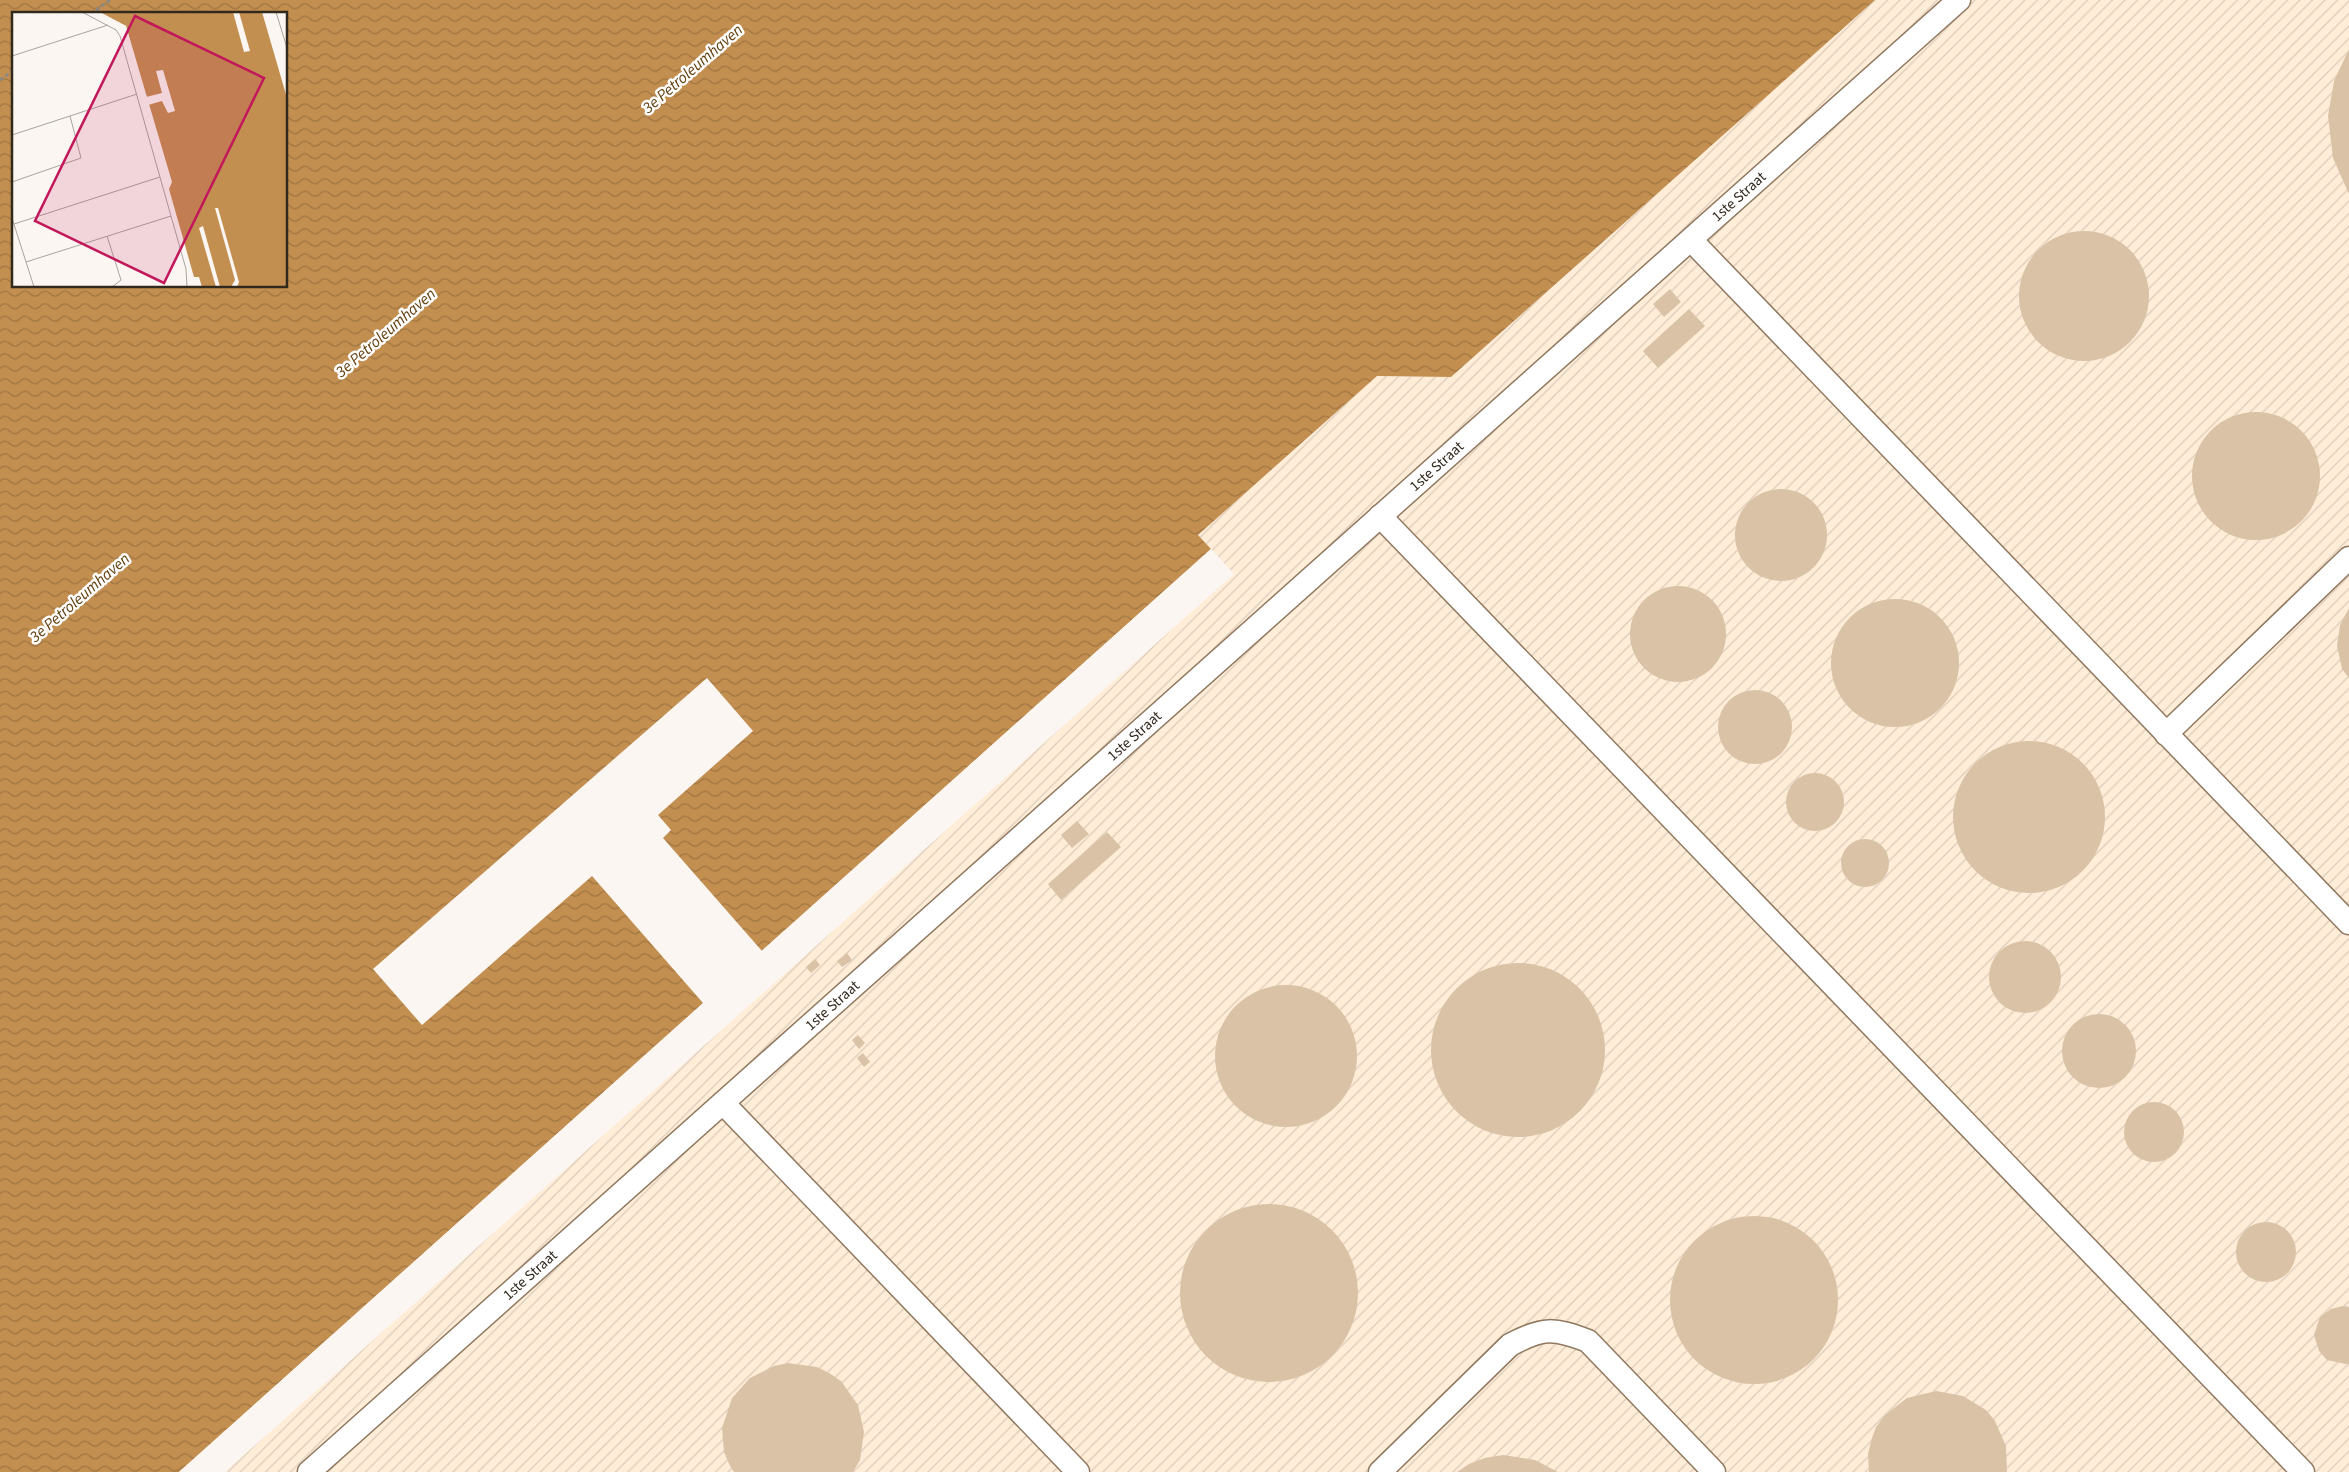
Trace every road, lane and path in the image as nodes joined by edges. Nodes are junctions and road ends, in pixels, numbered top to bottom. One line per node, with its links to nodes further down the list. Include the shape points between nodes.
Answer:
1 (110, 0): 3 (path)
2 (1959, 0): 6 (lane, 1ste Straat)
3 (94, 12)
4 (12, 71): 5 (path)
5 (0, 80)
6 (1691, 240): 7 (lane, 1ste Straat); 9 (lane)
7 (1380, 516): 11 (lane, 1ste Straat); 16 (lane)
8 (2349, 558): 9 (lane)
9 (2166, 734): 10 (lane)
10 (2349, 924)
11 (723, 1103): 12 (lane, 1ste Straat); 13 (lane)
12 (309, 1472)
13 (1078, 1472)
14 (1380, 1472): 15 (lane, via 1510,1345 1533,1333 1562,1331 1588,1341)
15 (1714, 1472)
16 (2303, 1472)

